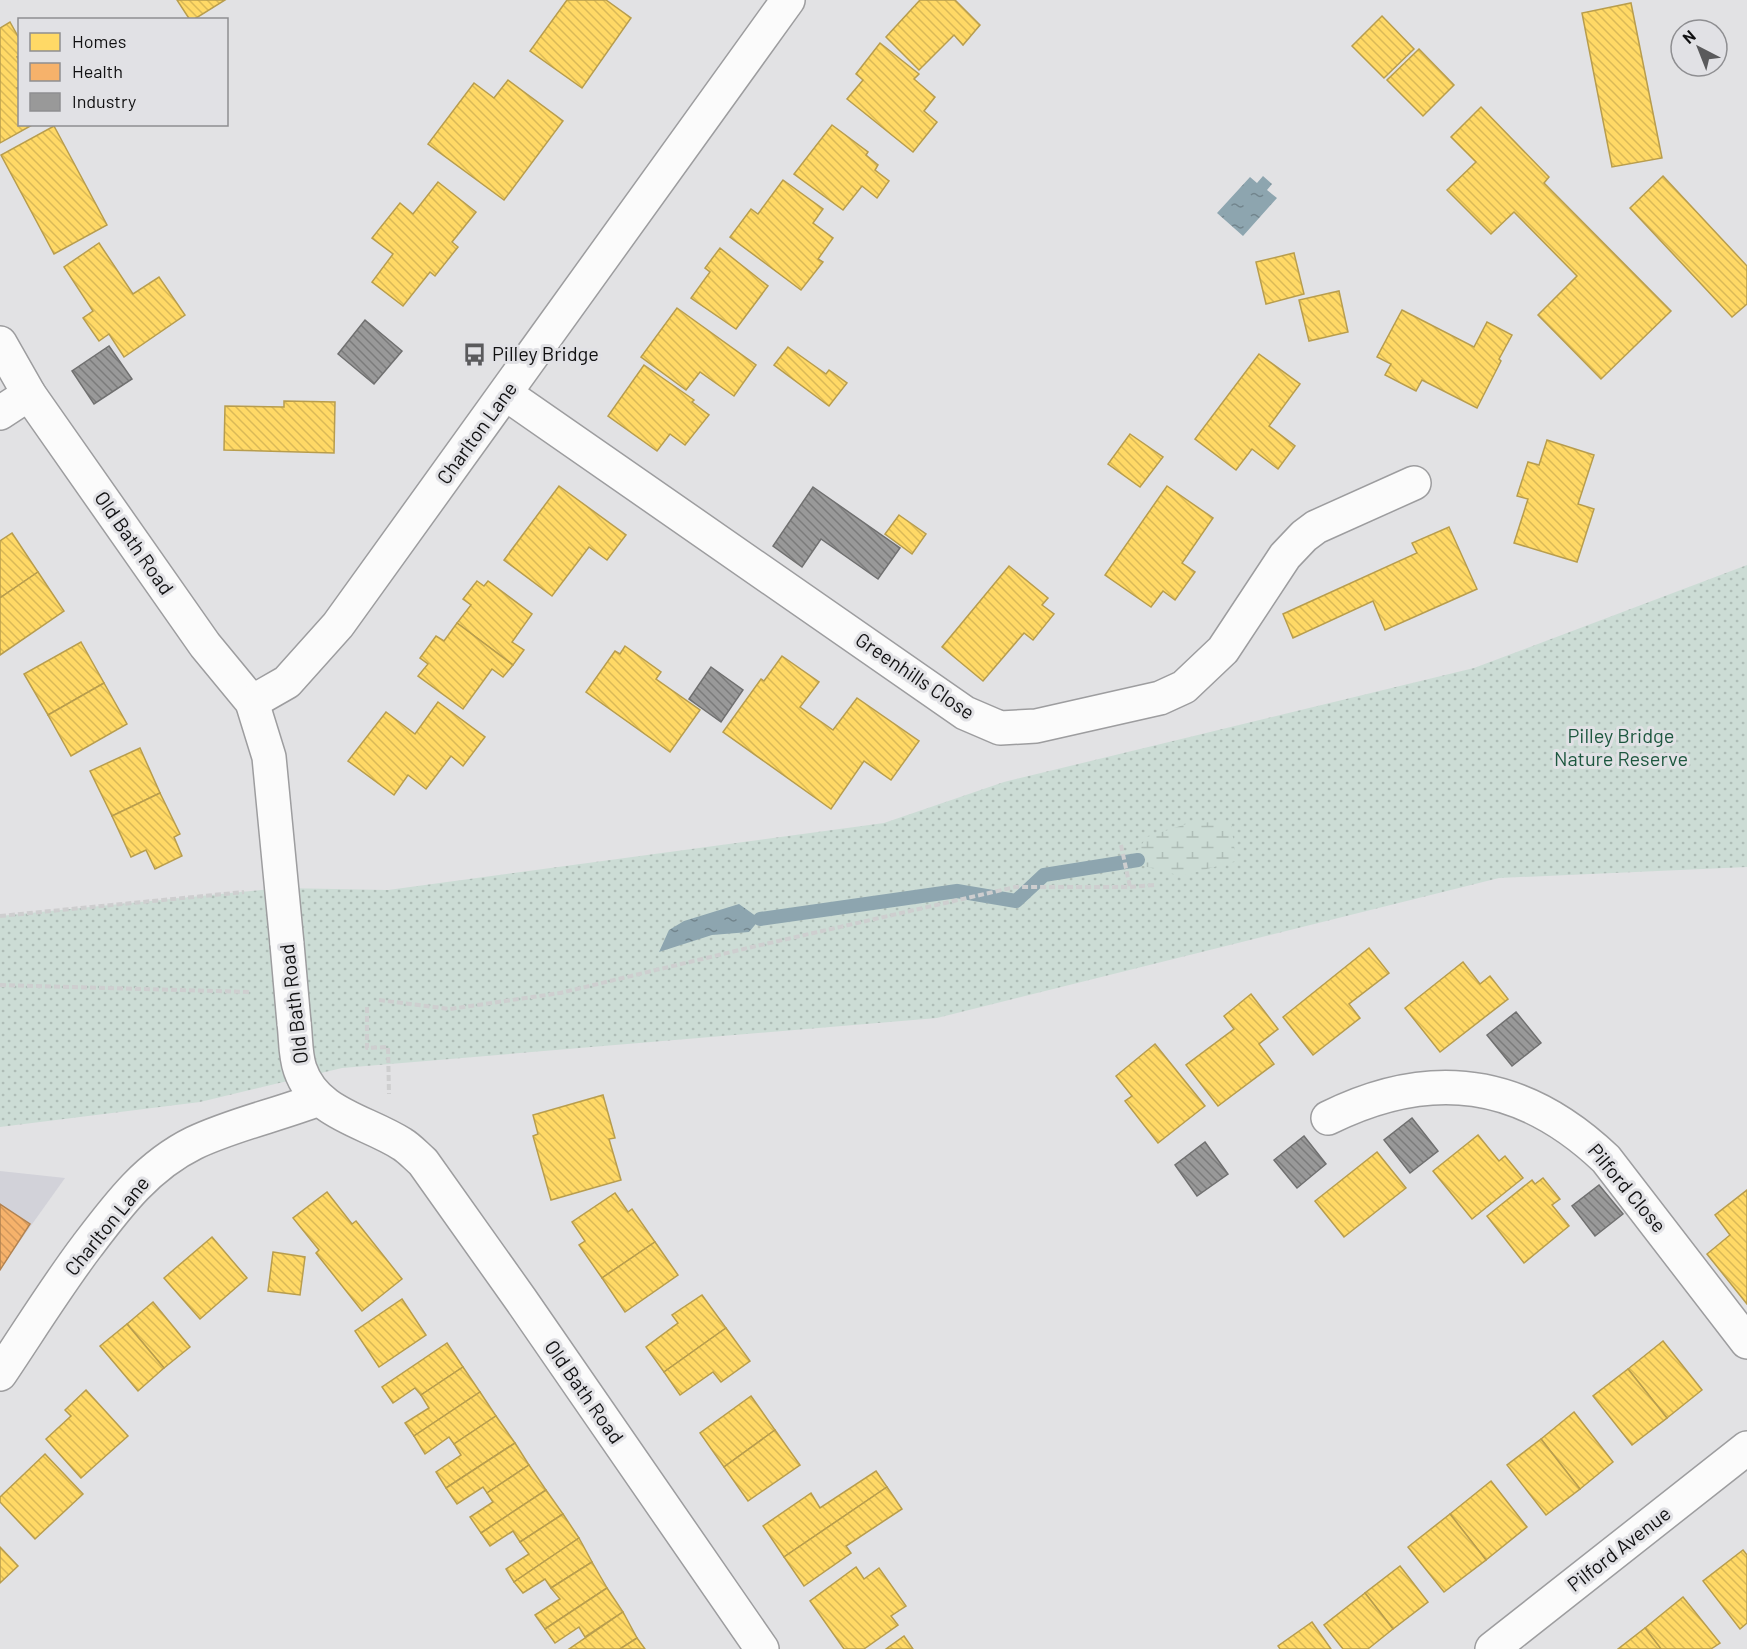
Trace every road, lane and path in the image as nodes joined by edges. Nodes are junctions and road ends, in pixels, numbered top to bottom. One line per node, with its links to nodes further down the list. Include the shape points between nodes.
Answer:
1 (788, 0): 4 (street, Charlton Lane)
2 (0, 343): 3 (street, Old Bath Road)
3 (29, 394): 5 (street); 7 (street, Old Bath Road, via 206,645)
4 (506, 394): 6 (street, Greenhills Close, via 965,713 1000,728 1036,726 1160,698 1184,687 1223,650 1285,556 1304,536); 7 (street, Charlton Lane, via 338,625 287,682)
5 (0, 413)
6 (1414, 483)
7 (252, 702): 11 (street, Old Bath Road, via 269,757)
8 (1121, 845): 10 (path)
9 (1154, 885): 10 (path)
10 (1130, 887): 15 (path, via 1015,887 560,993 450,1009)
11 (282, 888): 12 (path); 17 (street, Old Bath Road, bridge, via 300,1069)
12 (0, 916)
13 (0, 985): 14 (path)
14 (258, 992)
15 (380, 1000)
16 (367, 1007): 18 (path, via 367,1048 388,1047)
17 (319, 1099): 21 (street, Charlton Lane, via 194,1143 137,1183 69,1270); 23 (street, Old Bath Road, via 402,1144 423,1162)
18 (389, 1102)
19 (1328, 1118): 20 (street, Pilford Close, via 1393,1093 1461,1088 1496,1094 1556,1118 1606,1159)
20 (1747, 1342)
21 (0, 1374)
22 (1747, 1448): 24 (street, Pilford Avenue)
23 (762, 1649)
24 (1492, 1649)

